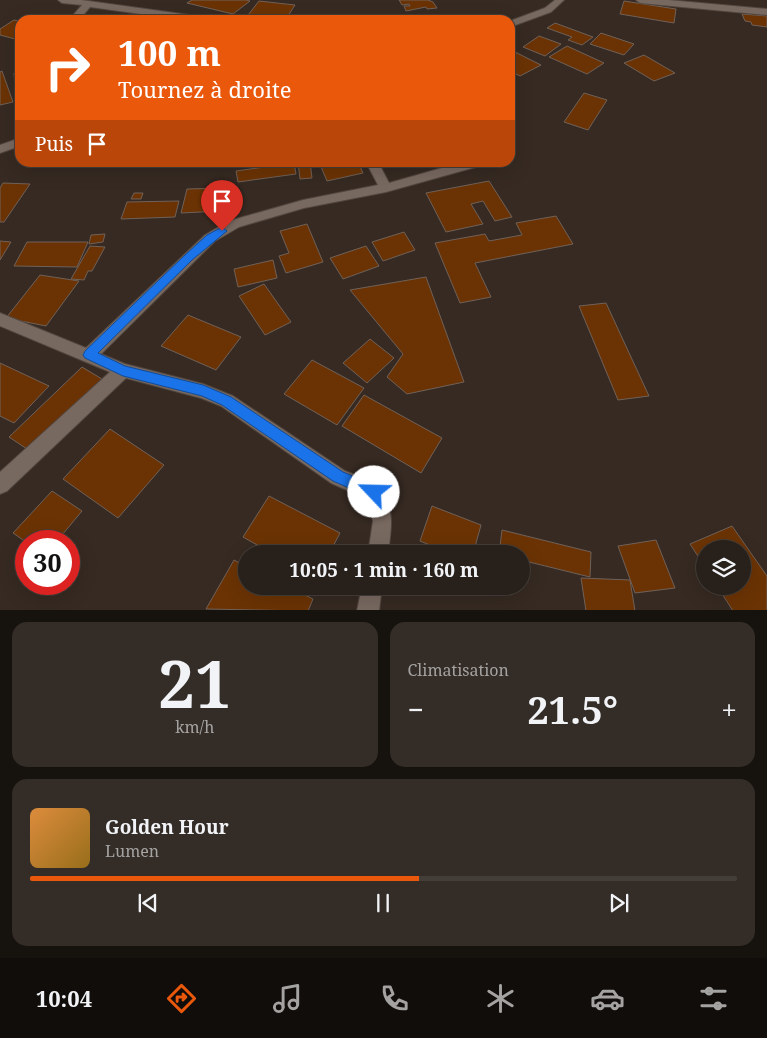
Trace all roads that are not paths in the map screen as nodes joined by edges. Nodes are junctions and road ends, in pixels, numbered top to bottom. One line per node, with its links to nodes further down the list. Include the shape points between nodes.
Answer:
1 (62, 0): 5 (street)
2 (560, 0): 9 (street, via 548,10)
3 (640, 0): 4 (street)
4 (672, 1): 6 (street)
5 (88, 4): 7 (street); 8 (street)
6 (767, 12)
7 (78, 15)
8 (168, 15)
9 (515, 22)
10 (15, 144): 11 (street)
11 (0, 149)
12 (375, 167): 14 (street)
13 (461, 167): 14 (street)
14 (386, 188): 16 (street, via 303,204 234,224 210,238)
15 (0, 320): 16 (street)
16 (89, 355): 17 (street)
17 (123, 370): 18 (street); 19 (street, via 203,391 227,401 338,476 374,492 383,521)
18 (0, 485)
19 (379, 545)
20 (370, 595): 21 (street)
21 (368, 610)

